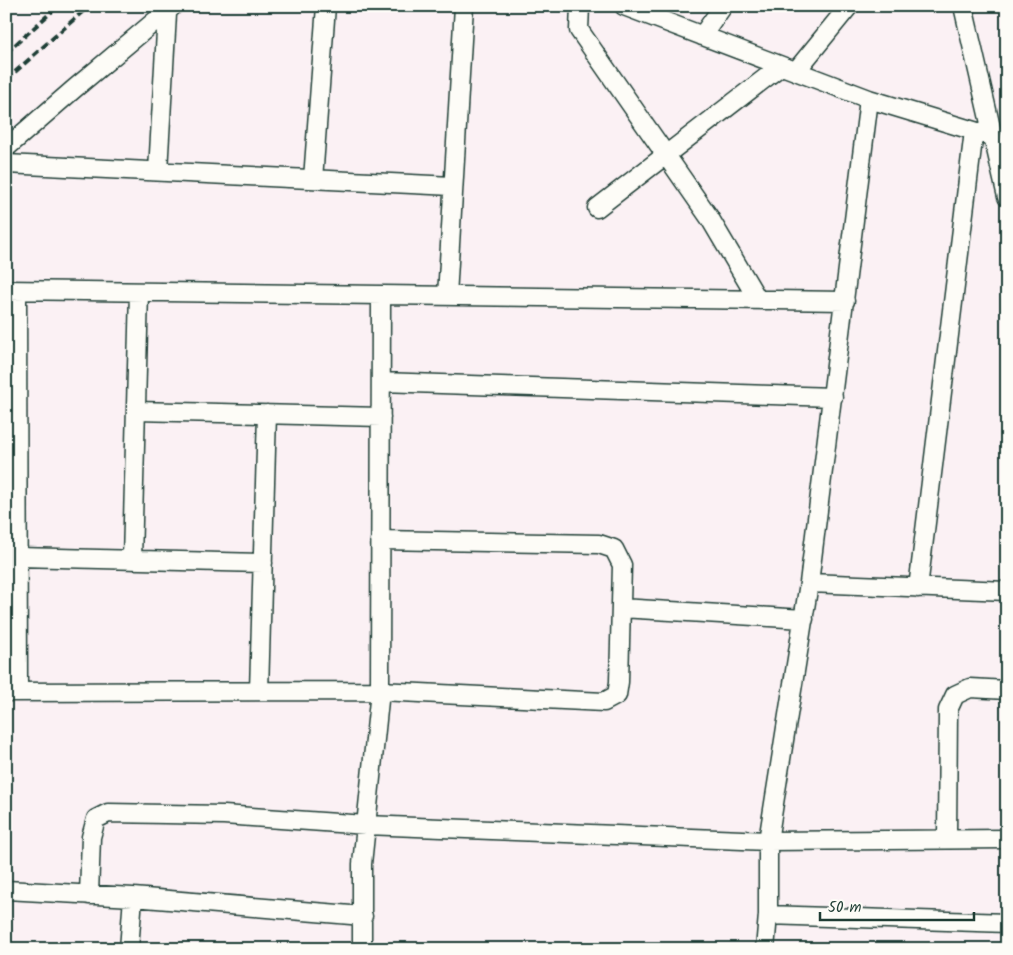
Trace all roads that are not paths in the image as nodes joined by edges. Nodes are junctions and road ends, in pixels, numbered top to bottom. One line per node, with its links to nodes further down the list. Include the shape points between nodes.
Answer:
1 (326, 6): 18 (street)
2 (464, 6): 19 (street)
3 (580, 6): 15 (street, via 579,30)
4 (624, 6): 9 (street)
5 (724, 6): 9 (street)
6 (849, 6): 10 (street)
7 (963, 6): 13 (street)
8 (170, 10): 14 (street); 17 (street)
9 (702, 36): 10 (street)
10 (788, 68): 11 (street); 15 (street)
11 (869, 99): 12 (street); 27 (street)
12 (974, 131): 13 (street); 38 (street)
13 (991, 136): 20 (street)
14 (6, 148)
15 (667, 155): 21 (street); 26 (street, via 709,217)
16 (6, 164): 17 (street)
17 (158, 171): 18 (street)
18 (312, 179): 19 (street)
19 (452, 186): 25 (street)
20 (1007, 197)
21 (597, 208)
22 (12, 290): 23 (street); 34 (street)
23 (139, 292): 24 (street); 30 (street)
24 (381, 295): 25 (street); 28 (street)
25 (447, 296): 26 (street)
26 (758, 300): 27 (street)
27 (845, 301): 29 (street)
28 (381, 382): 29 (street); 32 (street)
29 (833, 398): 37 (street)
30 (136, 411): 31 (street); 35 (street)
31 (267, 414): 32 (street); 36 (street)
32 (381, 417): 33 (street)
33 (380, 540): 40 (street, via 599,544 614,549 622,565); 44 (street)
34 (18, 556): 35 (street); 45 (street)
35 (132, 559): 36 (street)
36 (263, 563): 43 (street)
37 (809, 583): 38 (street); 41 (street)
38 (918, 588): 39 (street)
39 (1007, 592)
40 (621, 608): 41 (street); 44 (street, via 617,695 604,702)
41 (804, 619): 49 (street)
42 (1007, 690): 47 (street, via 970,688 955,695 948,710)
43 (260, 691): 44 (street); 45 (street)
44 (380, 691): 46 (street)
45 (12, 692)
46 (366, 825): 49 (street); 51 (street, via 224,815 108,812 96,819 91,837); 54 (street, via 362,864)
47 (946, 839): 48 (street); 49 (street)
48 (1007, 839)
49 (768, 841): 53 (street)
50 (6, 890): 51 (street)
51 (89, 895): 52 (street)
52 (133, 897): 54 (street); 56 (street)
53 (768, 915): 55 (street); 58 (street)
54 (363, 916): 57 (street)
55 (1007, 922)
56 (129, 949)
57 (362, 949)
58 (765, 949)

